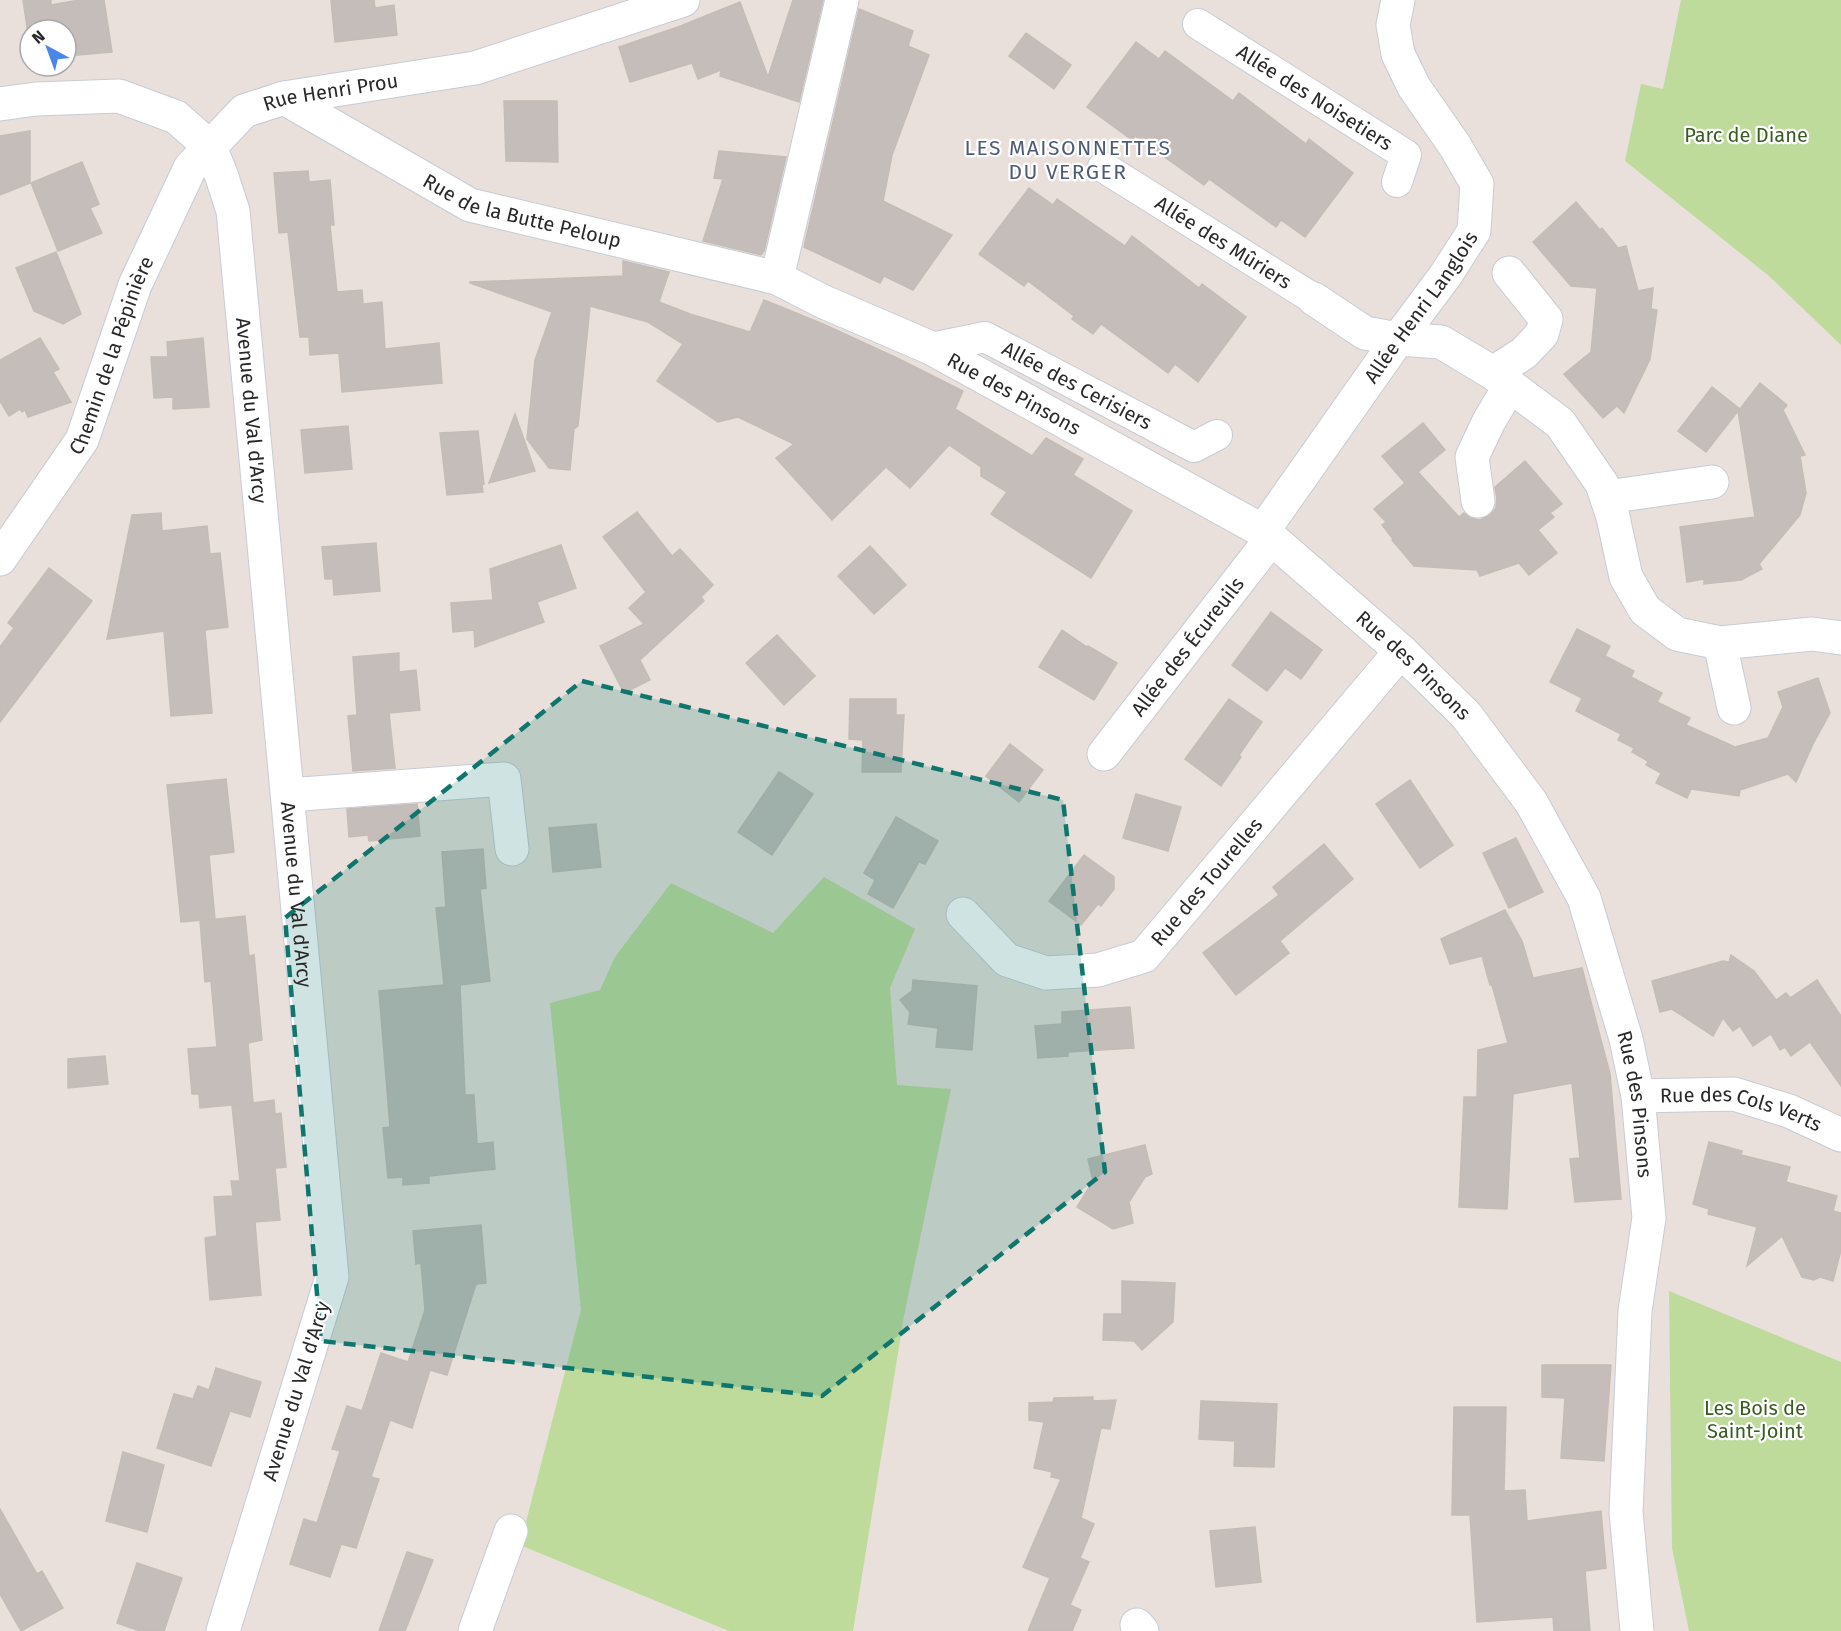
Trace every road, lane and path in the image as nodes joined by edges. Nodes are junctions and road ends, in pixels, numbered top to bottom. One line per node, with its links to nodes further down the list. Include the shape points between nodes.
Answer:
1 (683, 0): 5 (street, Rue Henri Prou, via 475,68)
2 (842, 0): 11 (street)
3 (1398, 0): 13 (street, Allée Henri Langlois, via 1393,25 1398,54 1414,87 1477,184 1474,231)
4 (1198, 24): 9 (street, Allée des Noisetiers, via 1406,155)
5 (284, 98): 7 (street, Rue Henri Prou, via 244,111); 11 (street, Rue de la Butte Peloup, via 470,205)
6 (0, 104): 7 (street, via 119,96 176,117)
7 (210, 147): 21 (street, Chemin de la Pépinière, via 190,168 135,285 82,440); 27 (street, Avenue du Val d'Arcy, via 232,211)
8 (1103, 167): 12 (street, Allée des Mûriers)
9 (1397, 182)
10 (1509, 273): 15 (street, via 1546,319 1542,334)
11 (777, 278): 14 (street, Rue des Pinsons)
12 (1314, 299): 13 (street, via 1365,333)
13 (1398, 339): 15 (street, via 1441,342); 20 (street, Allée Henri Langlois)
14 (931, 348): 16 (street, Allée des Cerisiers, via 985,336 1194,447); 20 (street, Rue des Pinsons)
15 (1502, 379): 18 (street, via 1560,423); 19 (street, via 1472,457)
16 (1217, 435)
17 (1712, 482): 18 (street)
18 (1607, 497): 23 (street, via 1626,577 1645,610 1677,634)
19 (1478, 501)
20 (1267, 535): 24 (street, Rue des Pinsons); 26 (street, Allée des Écureuils)
21 (0, 559)
22 (1841, 638): 23 (street, via 1812,634)
23 (1720, 643): 25 (street)
24 (1401, 651): 29 (street, Rue des Tourelles, via 1144,956 1098,970 1046,973 1007,960); 30 (street, Rue des Pinsons, via 1466,716 1531,802 1584,898 1626,1039)
25 (1734, 708)
26 (1104, 754)
27 (288, 795): 28 (street, via 504,779); 33 (street, Avenue du Val d'Arcy, via 332,1277)
28 (512, 849)
29 (963, 914)
30 (1638, 1096): 31 (street, Rue des Cols Verts, via 1734,1094 1789,1111); 35 (street, Rue des Pinsons, via 1649,1218 1635,1311 1626,1512)
31 (1841, 1136)
32 (511, 1531): 34 (street)
33 (223, 1631)
34 (475, 1631)
35 (1637, 1631)

